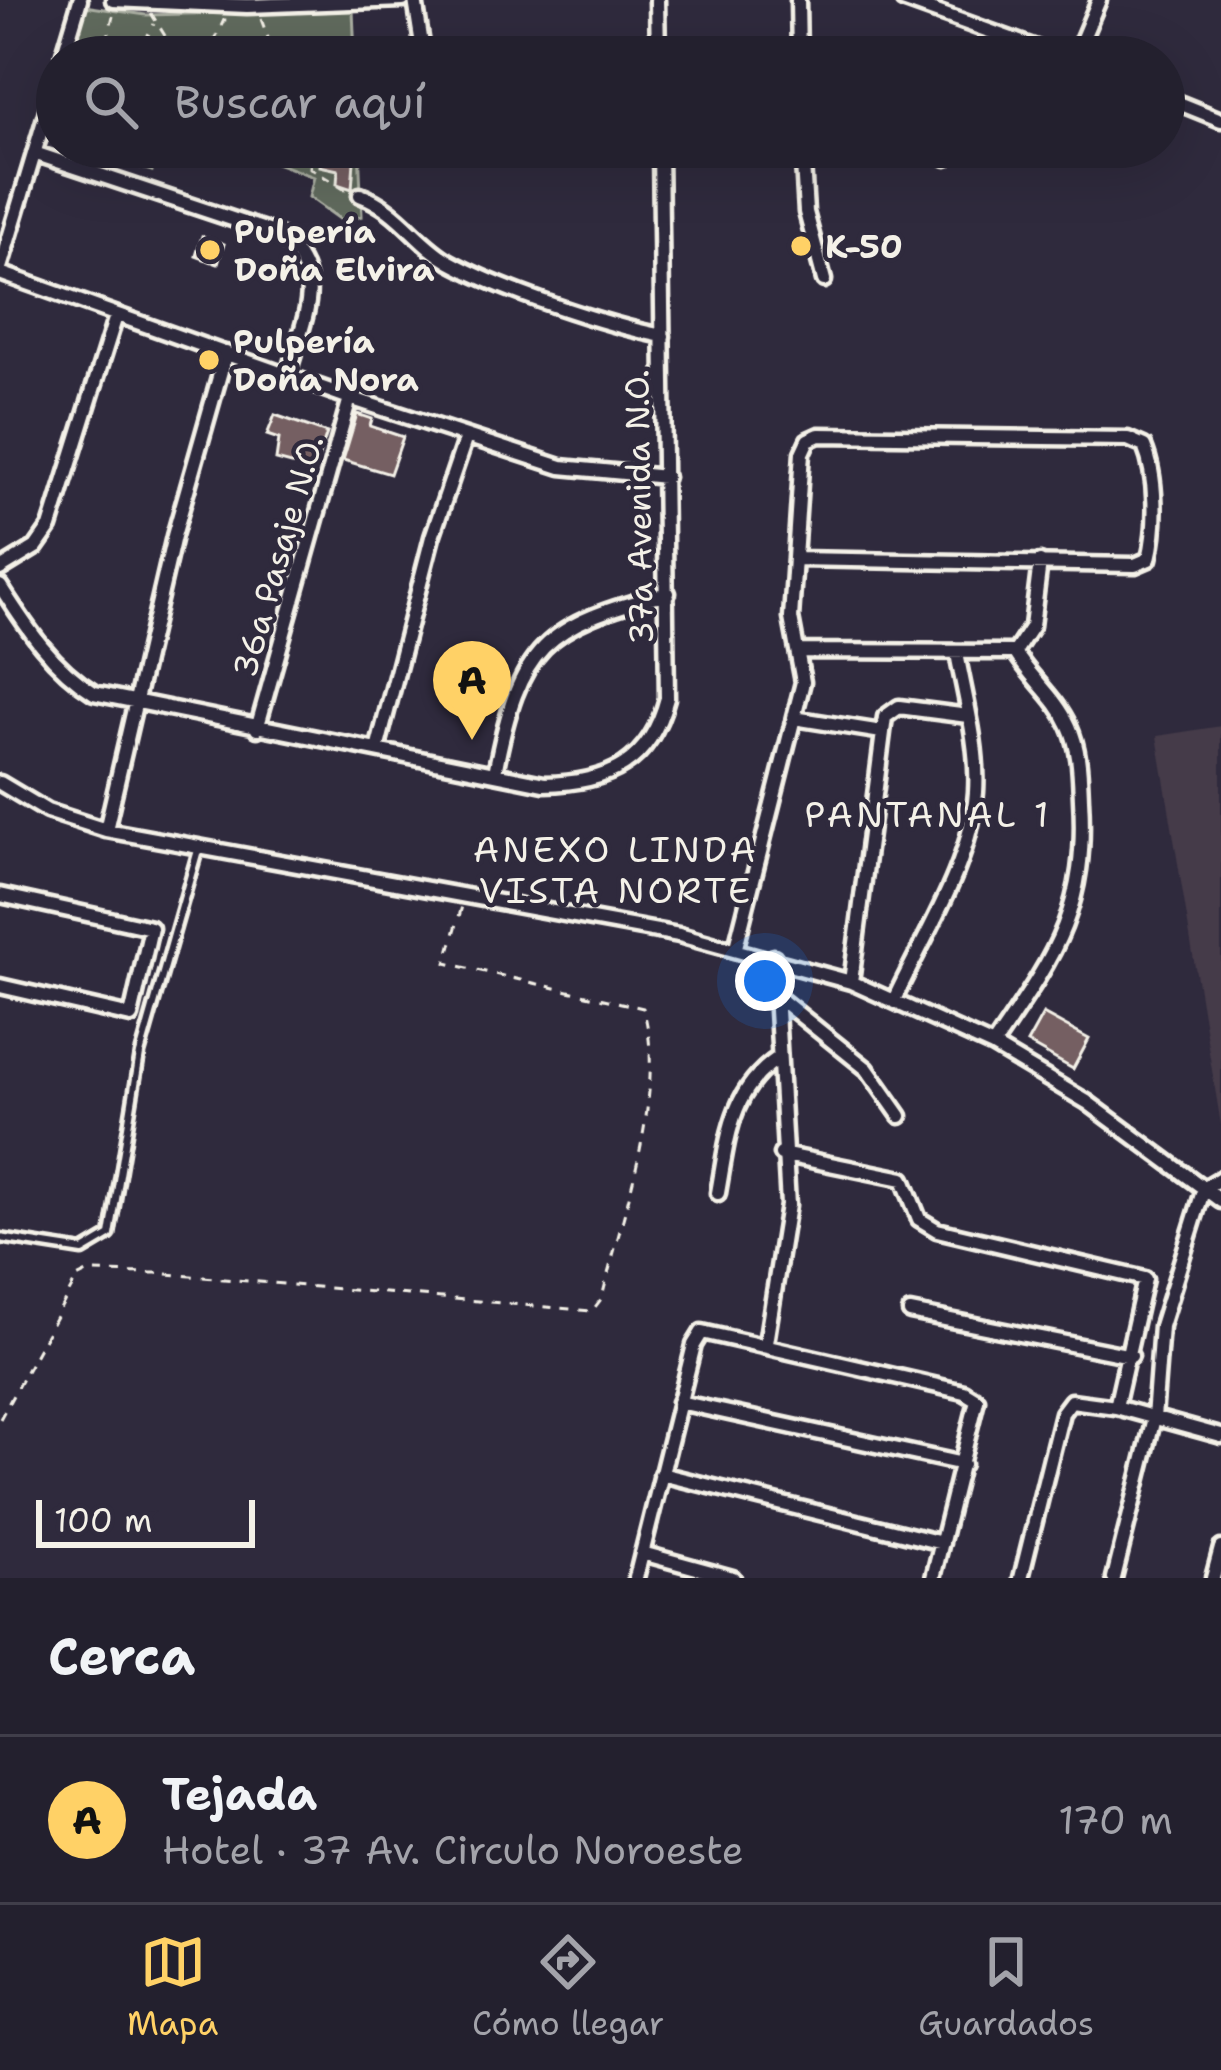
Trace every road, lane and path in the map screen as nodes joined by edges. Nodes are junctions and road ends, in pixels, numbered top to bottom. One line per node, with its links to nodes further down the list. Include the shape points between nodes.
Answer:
1 (80, 0): 12 (street)
2 (403, 0): 10 (street)
3 (415, 0): 20 (street)
4 (657, 0): 21 (street)
5 (798, 0): 22 (street)
6 (903, 0): 23 (street)
7 (1099, 0): 24 (street)
8 (115, 1): 9 (street); 15 (path)
9 (147, 3): 10 (street); 11 (path)
10 (300, 3)
11 (154, 22): 16 (path); 17 (path)
12 (70, 32): 13 (street); 14 (path)
13 (69, 36)
14 (83, 36)
15 (108, 36)
16 (147, 36)
17 (164, 36)
18 (216, 36): 19 (path, via 224,20 262,19)
19 (268, 36)
20 (421, 36)
21 (658, 36)
22 (799, 36)
23 (1003, 36)
24 (1084, 36)
25 (1185, 105): 26 (street)
26 (1221, 120)
27 (36, 146): 28 (street)
28 (34, 153): 35 (street)
29 (80, 168): 40 (street, via 278,233 297,249 310,272 308,300)
30 (310, 168): 33 (path)
31 (660, 168): 38 (street, 37a Avenida N.O.)
32 (803, 168): 36 (street)
33 (333, 186)
34 (360, 195): 38 (street, via 404,218 447,261)
35 (0, 270): 37 (street)
36 (824, 280)
37 (116, 316): 39 (street); 46 (street, via 50,527 36,547)
38 (663, 336): 43 (street, 37a Avenida N.O.)
39 (226, 353): 40 (street); 52 (street)
40 (288, 374): 41 (street)
41 (350, 398): 42 (street); 55 (street, 36a Pasaje N.O.)
42 (466, 437): 43 (street, via 561,467); 57 (street)
43 (666, 477): 48 (street, 37a Avenida N.O.)
44 (796, 559): 45 (street); 45 (street, via 802,453 819,435 1128,439 1144,446 1149,559); 49 (street, via 791,618)
45 (1040, 562): 50 (street, via 1032,626)
46 (0, 569)
47 (0, 586): 52 (street, 37a Avenida N.O., via 67,676)
48 (668, 593): 58 (street, via 610,608 548,639 515,691); 58 (street, 37a Avenida N.O., via 667,698 645,750 601,778 544,784)
49 (800, 651): 51 (street); 54 (street)
50 (1015, 652): 51 (street); 70 (street, via 1071,729 1083,830 1072,914)
51 (958, 653): 53 (street)
52 (134, 704): 55 (street, 37a Avenida N.O.); 60 (street)
53 (968, 716): 56 (street, via 899,707); 69 (street, via 972,821)
54 (794, 718): 56 (street); 64 (street)
55 (257, 729): 57 (street, 37a Avenida N.O.)
56 (882, 732): 66 (street)
57 (377, 750): 58 (street, 37a Avenida N.O.)
58 (495, 773)
59 (0, 783): 60 (street, via 46,811)
60 (106, 830): 61 (street)
61 (198, 850): 63 (street); 78 (lane, via 140,1054 110,1235 83,1251)
62 (0, 895): 67 (street, via 151,928 131,1016)
63 (464, 897): 64 (street); 85 (path, via 446,963 643,1008 650,1091 602,1298 592,1311 89,1272 77,1278)
64 (736, 947): 65 (street)
65 (774, 957): 66 (street); 68 (street)
66 (851, 982): 69 (street)
67 (0, 986)
68 (776, 994): 71 (street); 72 (street, via 867,1070)
69 (895, 998): 70 (street)
70 (994, 1046): 75 (street)
71 (778, 1058): 73 (street); 76 (street, via 742,1091)
72 (900, 1116)
73 (782, 1154): 80 (street, via 787,1238); 81 (street, via 903,1179 919,1219 938,1230 1145,1279)
74 (1221, 1178): 75 (street)
75 (1204, 1188): 77 (street); 84 (street, via 1161,1326)
76 (718, 1192)
77 (1221, 1201)
78 (0, 1238)
79 (910, 1312): 81 (street)
80 (766, 1343): 82 (street, via 702,1332); 87 (street, via 964,1392 977,1400)
81 (1131, 1356): 83 (street)
82 (679, 1402): 87 (street); 88 (street)
83 (1116, 1407): 84 (street); 95 (street, via 1071,1402 1062,1412)
84 (1154, 1418): 86 (street); 96 (street)
85 (0, 1419)
86 (1221, 1436)
87 (963, 1464): 89 (street)
88 (661, 1474): 89 (street); 91 (street)
89 (942, 1543): 94 (street)
90 (1221, 1548): 97 (street)
91 (642, 1553): 92 (street); 93 (street)
92 (636, 1578)
93 (734, 1578)
94 (933, 1578)
95 (1021, 1578)
96 (1114, 1578)
97 (1213, 1578)

